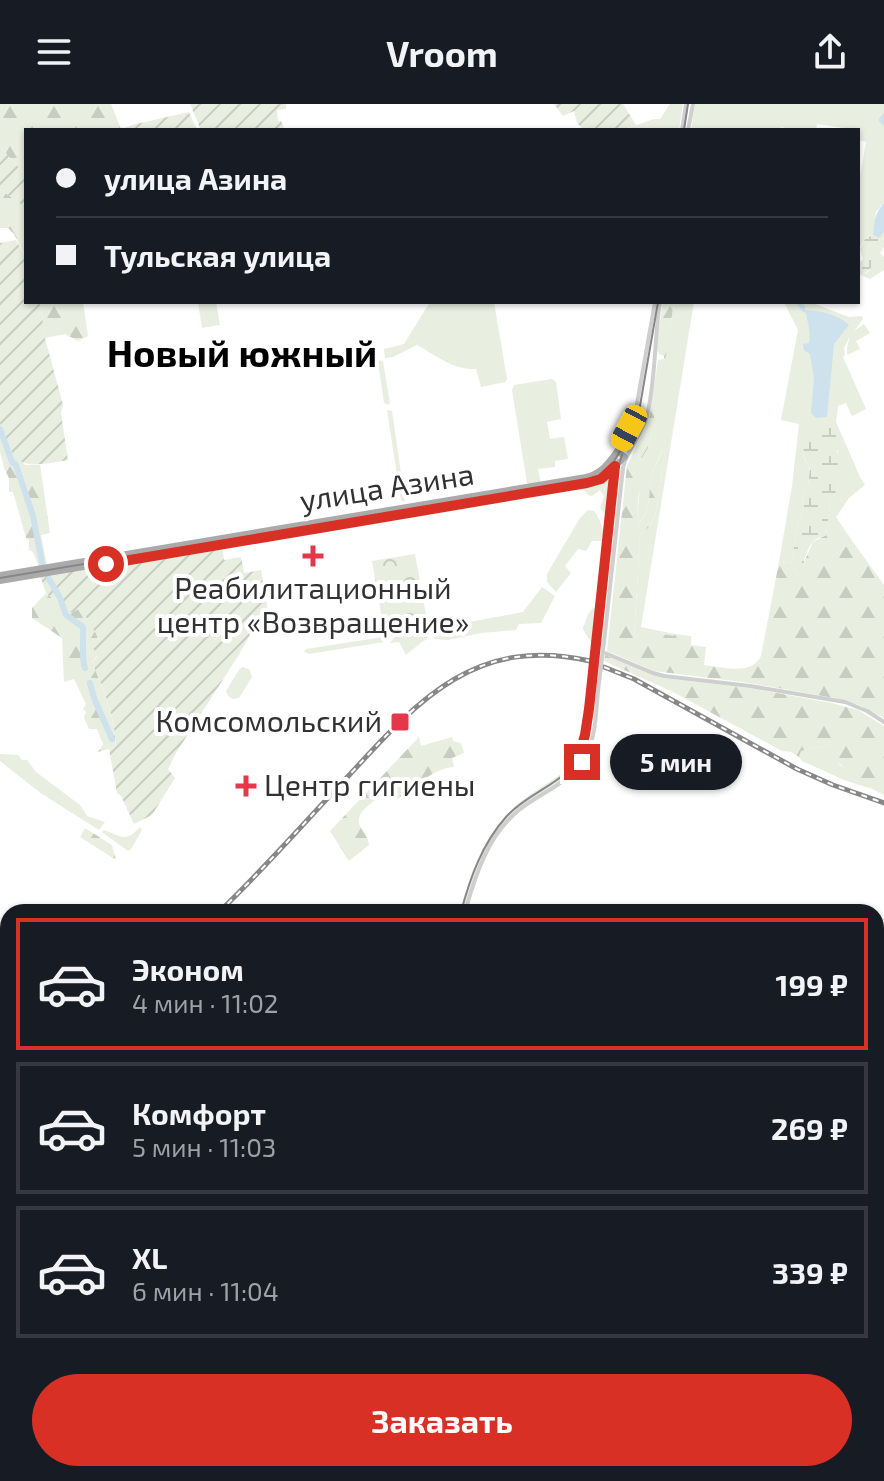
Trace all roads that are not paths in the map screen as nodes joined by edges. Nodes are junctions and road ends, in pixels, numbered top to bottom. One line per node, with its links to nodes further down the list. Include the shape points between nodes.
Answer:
1 (686, 104): 3 (street)
2 (693, 104): 4 (street)
3 (682, 128)
4 (688, 128)
5 (658, 304): 7 (street, улица Азина)
6 (658, 304): 8 (street, улица Азина)
7 (646, 353): 8 (street); 9 (street, улица Азина, via 634,418)
8 (654, 354): 10 (street, улица Азина, via 646,418)
9 (617, 451): 10 (main road); 11 (street); 12 (main road, улица Азина, via 604,468 586,477)
10 (625, 457): 11 (main road, улица Азина); 15 (street, bridge, via 589,748)
11 (615, 466): 12 (main road, улица Азина, via 587,483); 15 (street, bridge, via 591,690)
12 (0, 578)
13 (605, 653): 14 (street, via 664,676 845,702)
14 (884, 722)
15 (575, 769): 16 (street, via 502,828 478,869)
16 (467, 904)

